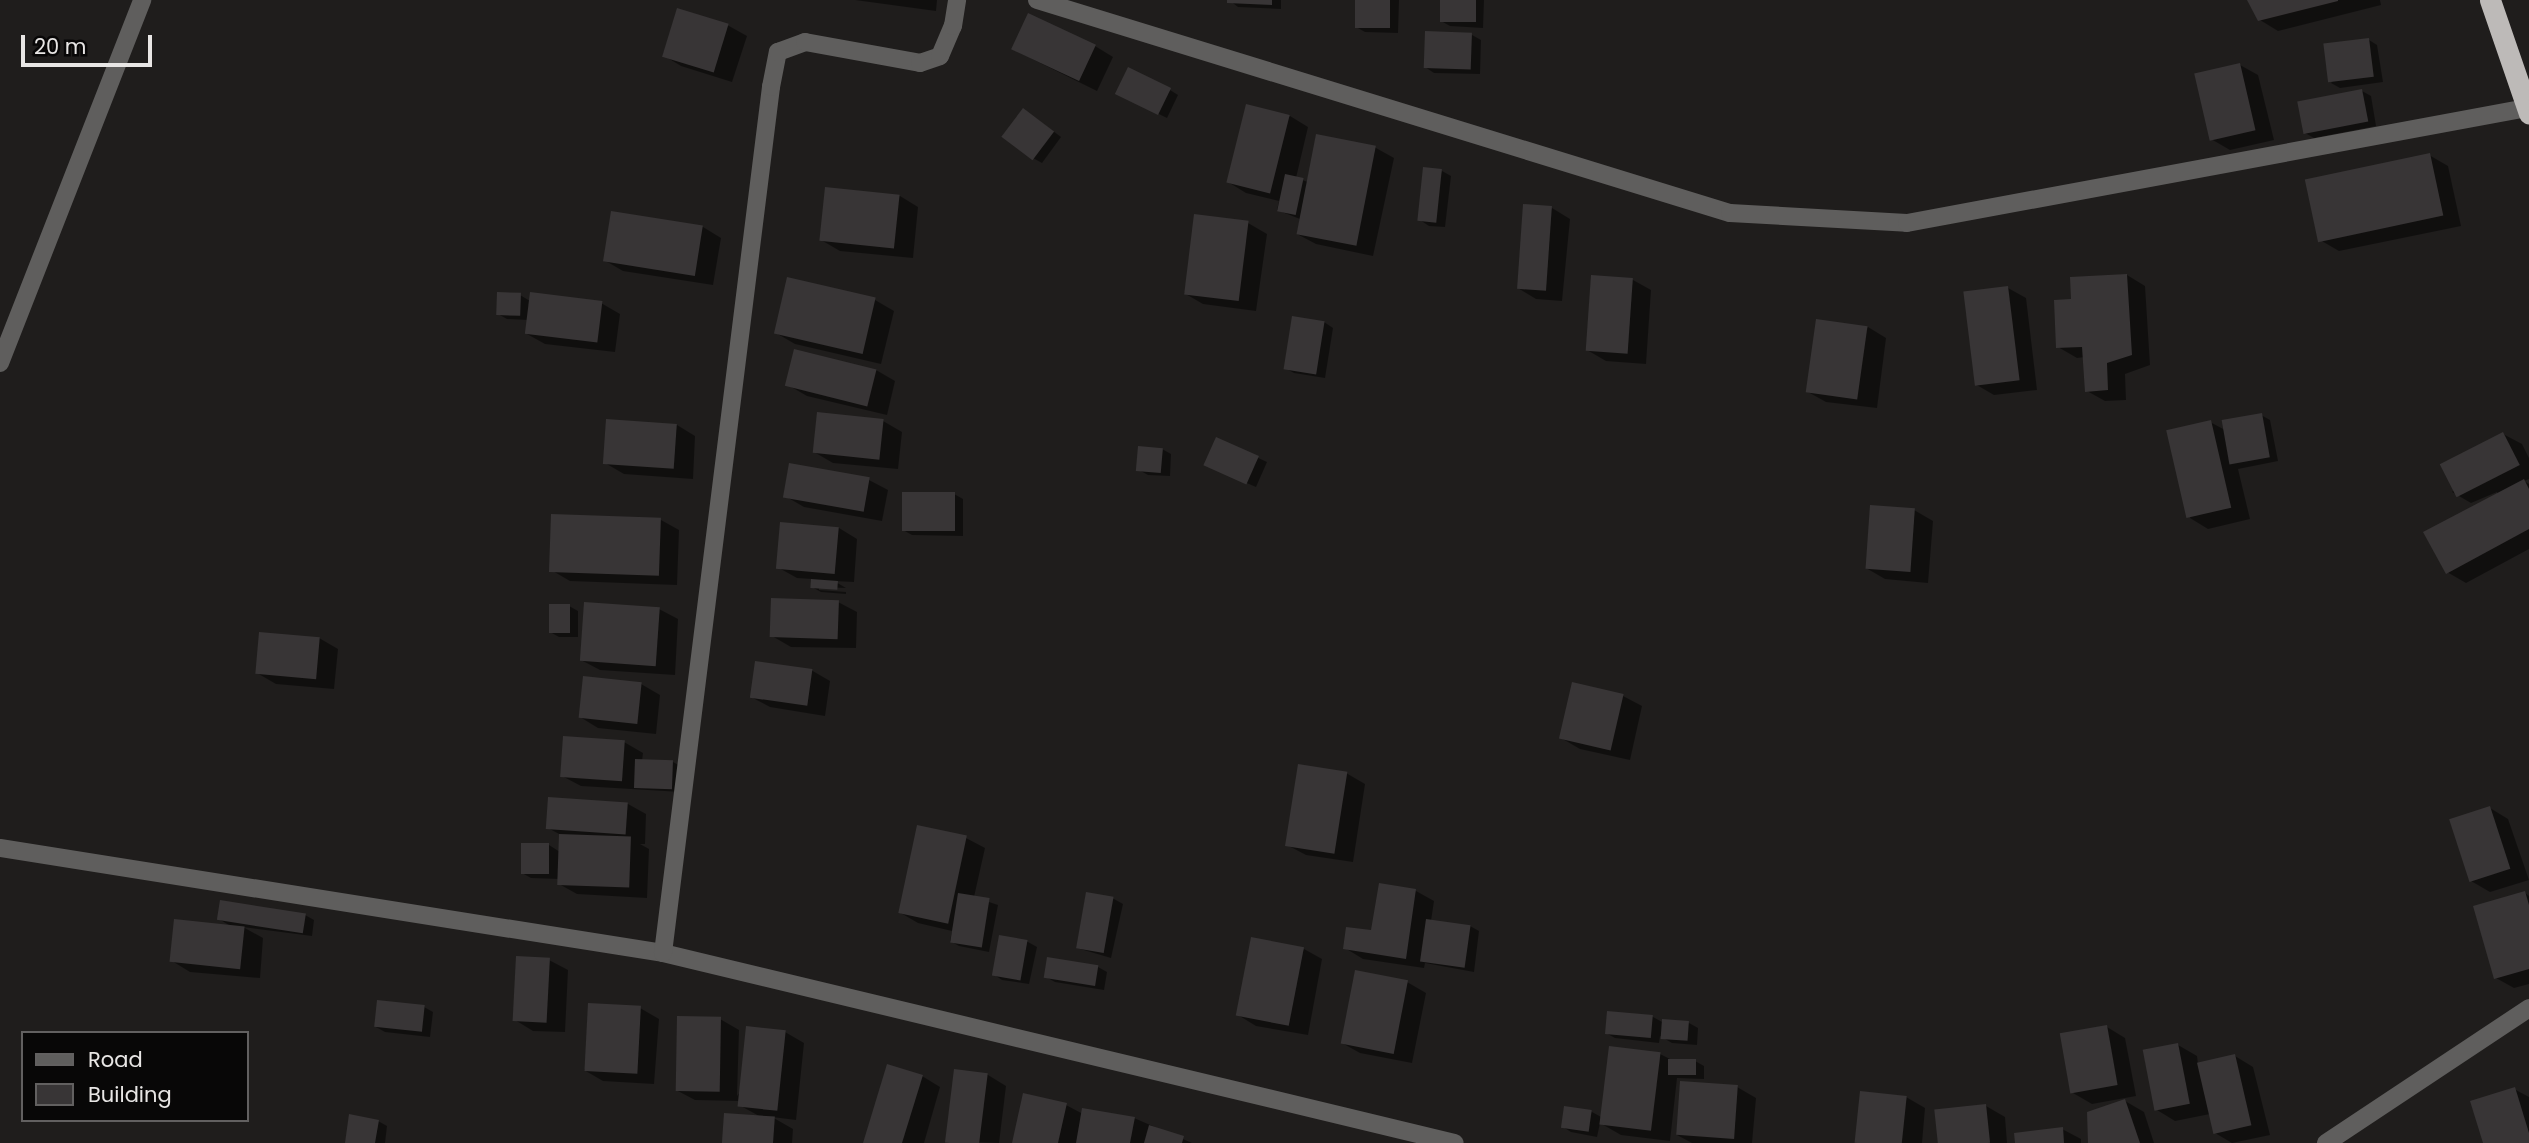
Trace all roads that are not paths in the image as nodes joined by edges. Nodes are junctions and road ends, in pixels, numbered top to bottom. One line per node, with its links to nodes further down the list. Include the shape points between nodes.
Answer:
1 (142, 0): 6 (street)
2 (957, 0): 8 (street, via 953,26 940,56 920,63 805,42 778,52)
3 (1037, 0): 5 (street, via 1730,213 1907,223)
4 (2490, 0): 5 (highway)
5 (2528, 111)
6 (0, 363)
7 (0, 848): 8 (street)
8 (663, 953): 10 (street)
9 (2529, 1008): 11 (street)
10 (1455, 1143)
11 (2326, 1143)

